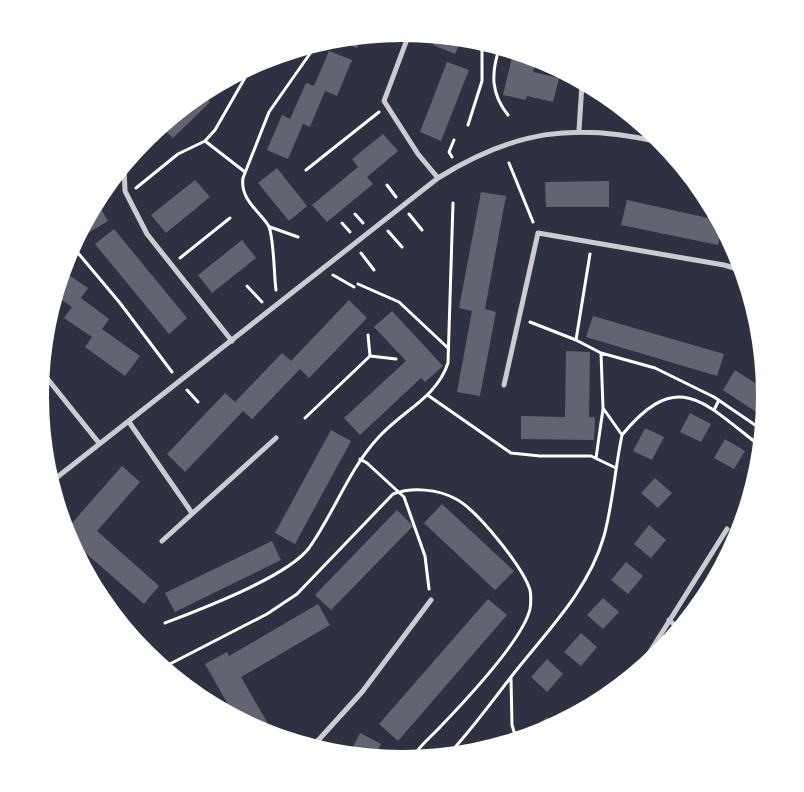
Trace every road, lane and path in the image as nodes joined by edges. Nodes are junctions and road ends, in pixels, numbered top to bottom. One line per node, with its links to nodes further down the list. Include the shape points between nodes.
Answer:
1 (406, 42): 7 (street, via 384,101)
2 (482, 52): 9 (path, via 482,81)
3 (309, 56): 15 (path, via 269,112)
4 (497, 56): 8 (path, via 492,81 498,103)
5 (243, 80): 12 (path)
6 (582, 92): 10 (street)
7 (387, 106): 14 (path); 17 (street)
8 (508, 115)
9 (468, 125)
10 (579, 130): 11 (street); 17 (street, via 512,141)
11 (644, 138)
12 (205, 141): 15 (path); 18 (path, via 178,154 136,188)
13 (509, 163): 23 (path)
14 (306, 170)
15 (245, 172): 22 (path, via 242,184 247,199)
16 (124, 178): 18 (street)
17 (438, 178): 21 (street)
18 (125, 191): 29 (street, via 147,234)
19 (453, 204): 42 (path)
20 (230, 218): 29 (path)
21 (382, 224): 26 (street); 27 (path)
22 (270, 226): 24 (path); 36 (path)
23 (538, 233): 25 (street); 38 (street)
24 (298, 237)
25 (592, 242): 30 (street); 40 (path)
26 (354, 246): 31 (street); 32 (path)
27 (402, 247)
28 (79, 254): 47 (path)
29 (172, 264): 41 (street)
30 (731, 267)
31 (323, 270): 35 (path); 36 (street)
32 (374, 270)
33 (358, 284): 42 (path, via 399,302)
34 (247, 286): 37 (path)
35 (354, 287)
36 (280, 304): 37 (street)
37 (270, 312): 41 (street)
38 (520, 318): 40 (path); 48 (street)
39 (368, 335): 44 (path)
40 (576, 340): 43 (path)
41 (232, 341): 47 (street)
42 (448, 348): 49 (path, via 444,376)
43 (602, 353): 50 (path, via 655,368); 52 (path)
44 (370, 356): 45 (path); 54 (path)
45 (396, 359)
46 (49, 381): 60 (street)
47 (180, 382): 51 (path); 55 (street)
48 (504, 385)
49 (428, 396): 61 (path, via 511,453); 62 (path, via 378,437)
50 (719, 400): 53 (path); 56 (path)
51 (198, 402)
52 (604, 408): 57 (path); 61 (path)
53 (714, 410): 57 (path, via 691,396 668,398 648,408); 59 (path)
54 (305, 418)
55 (129, 422): 60 (street); 66 (street)
56 (754, 424)
57 (622, 435): 63 (path)
58 (276, 438): 66 (street)
59 (752, 440)
60 (99, 443): 64 (street)
61 (596, 458): 63 (path)
62 (360, 459): 65 (path); 71 (path, via 308,549 282,572)
63 (616, 468): 75 (path, via 604,537 583,584)
64 (58, 476)
65 (400, 492): 69 (path, via 425,556); 74 (path, via 388,498 297,594 268,614); 79 (path, via 432,491 457,499 489,529 516,563 530,590 530,609 516,638)
66 (192, 513): 68 (street)
67 (727, 529): 70 (street)
68 (162, 541)
69 (430, 600): 77 (street, via 362,692)
70 (670, 620): 72 (street); 73 (street)
71 (165, 623)
72 (673, 623)
73 (657, 641)
74 (171, 663)
75 (511, 678): 76 (path); 78 (path)
76 (514, 732)
77 (319, 739)
78 (458, 745)
79 (420, 749)

